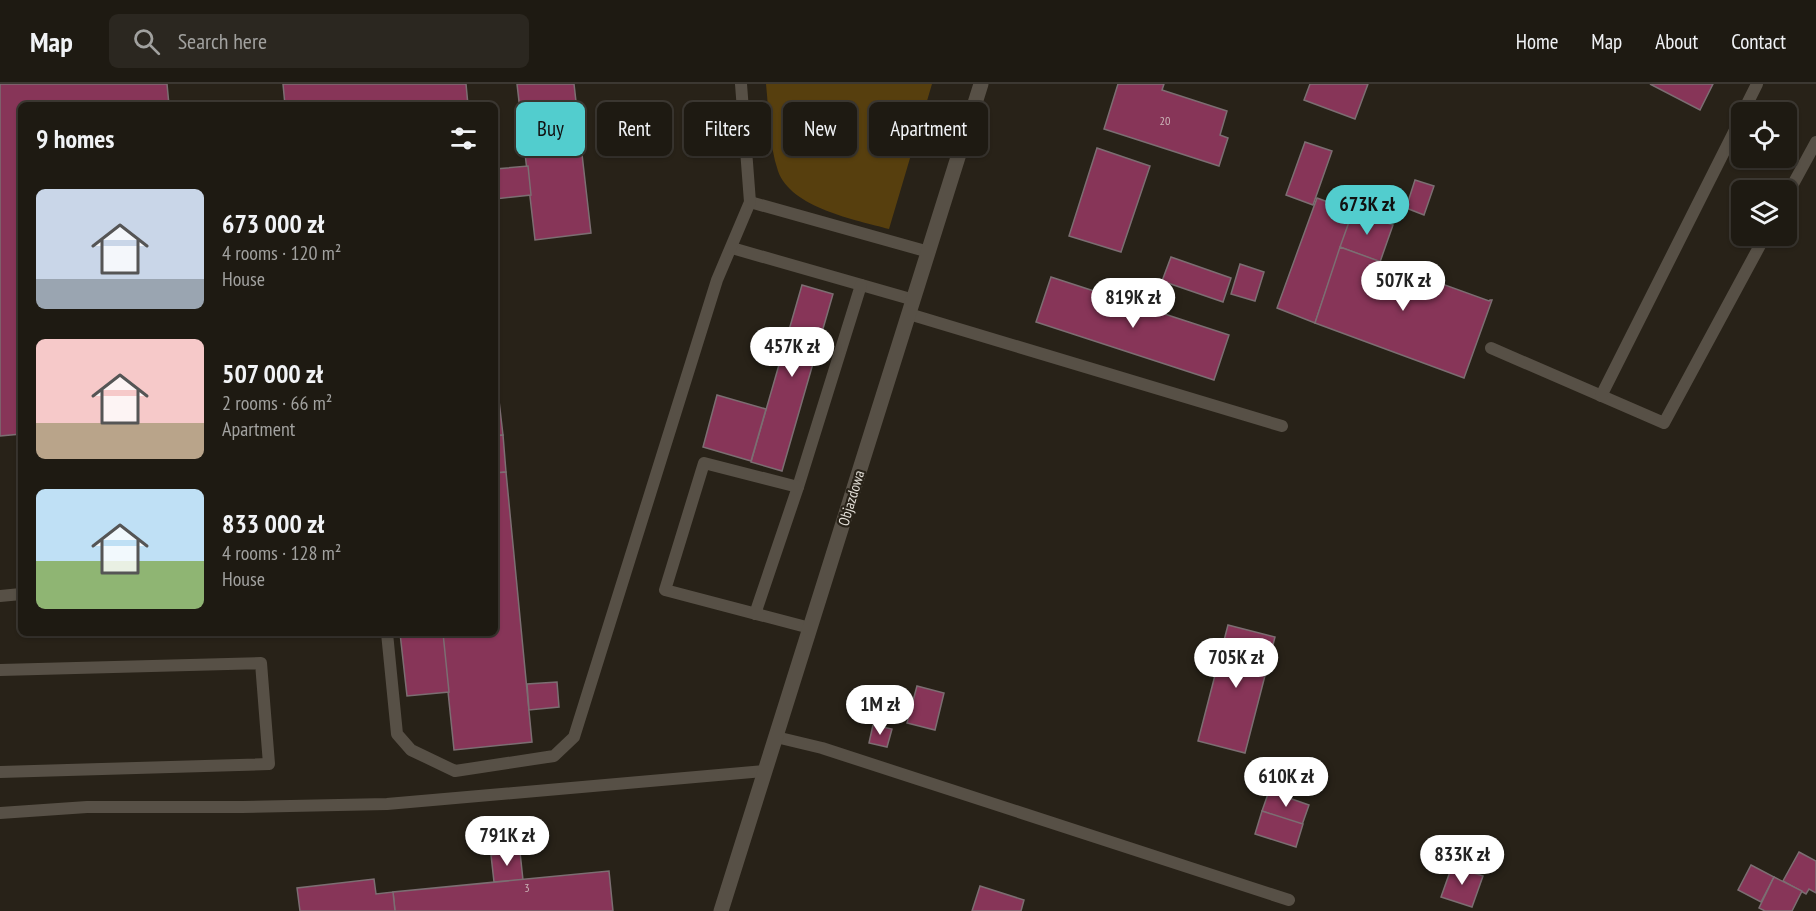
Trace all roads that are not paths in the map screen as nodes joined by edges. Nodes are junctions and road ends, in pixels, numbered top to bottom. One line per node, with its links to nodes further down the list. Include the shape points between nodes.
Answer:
1 (741, 84): 8 (lane)
2 (981, 84): 11 (street, Objazdowa)
3 (1757, 84): 4 (lane)
4 (1748, 102)
5 (1731, 136): 15 (lane)
6 (1816, 142): 7 (lane)
7 (1795, 180)
8 (750, 202): 10 (lane); 11 (lane)
9 (1761, 246): 15 (lane, via 1664,423)
10 (732, 248): 12 (lane); 22 (lane, via 717,280 574,737 554,756 455,771 411,750 397,734)
11 (929, 252): 13 (street, Objazdowa)
12 (861, 285): 13 (lane); 17 (lane)
13 (911, 307): 16 (lane); 21 (street, Objazdowa)
14 (1491, 348): 15 (lane)
15 (1601, 396)
16 (1282, 426)
17 (798, 487): 20 (lane); 20 (lane, via 704,463 665,590)
18 (18, 594): 19 (lane)
19 (0, 596)
20 (755, 614): 21 (lane)
21 (810, 628): 24 (street, Objazdowa)
22 (387, 636)
23 (0, 670): 26 (lane, via 261,663 269,764)
24 (776, 737): 25 (street, Objazdowa); 28 (lane)
25 (765, 771): 27 (lane, via 387,804 87,807); 29 (street, Objazdowa)
26 (0, 772)
27 (0, 813)
28 (1289, 900)
29 (721, 911)

